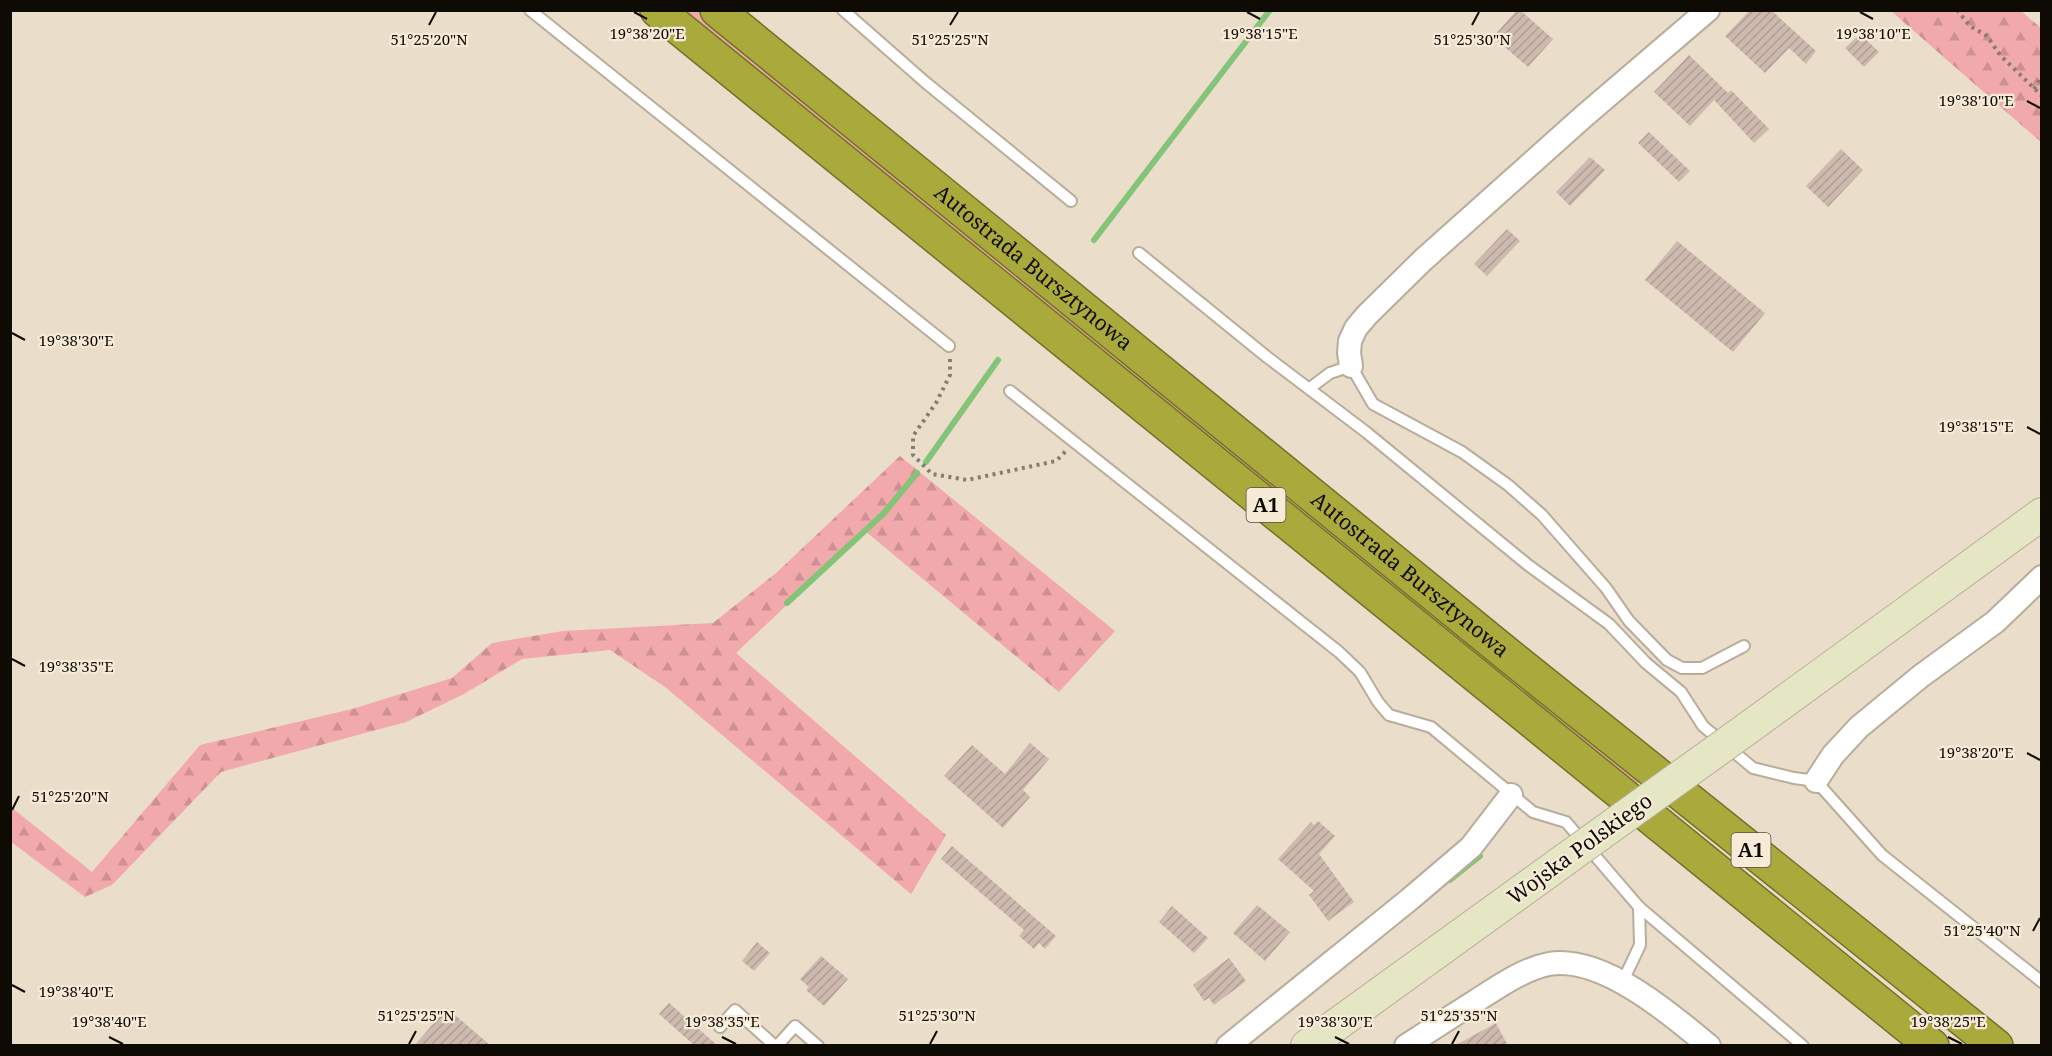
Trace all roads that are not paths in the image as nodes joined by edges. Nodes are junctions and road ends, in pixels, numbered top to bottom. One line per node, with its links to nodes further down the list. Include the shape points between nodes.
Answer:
1 (530, 10): 8 (lane)
2 (657, 10): 28 (highway, Autostrada Bursztynowa / A1)
3 (717, 10): 29 (highway, Autostrada Bursztynowa / A1)
4 (843, 10): 6 (lane)
5 (1708, 10): 9 (street, via 1423,260 1367,315 1350,341)
6 (1071, 201)
7 (1139, 253): 10 (lane)
8 (950, 346)
9 (1351, 366): 10 (lane, via 1330,373); 14 (lane, via 1373,404 1462,452 1542,515 1606,588 1629,621 1667,660 1682,668 1702,668)
10 (1310, 388): 15 (lane, via 1528,565 1609,624 1681,693 1702,726 1753,768)
11 (1010, 391): 16 (lane, via 1339,652 1360,672 1389,715 1431,727)
12 (2042, 514): 24 (main road, Wojska Polskiego, bridge)
13 (2042, 577): 15 (street, via 1995,622 1858,727)
14 (1744, 646)
15 (1816, 781): 18 (lane, via 1882,855)
16 (1511, 795): 17 (lane, via 1533,812 1566,822); 23 (street, via 1471,848)
17 (1639, 907): 19 (lane, via 1640,945); 27 (lane)
18 (2042, 982)
19 (1622, 983): 25 (street, via 1570,965 1530,969); 26 (street, via 1648,997)
20 (720, 1027): 21 (lane, via 735,1010)
21 (776, 1046): 22 (lane, via 795,1026)
22 (818, 1046)
23 (1228, 1046)
24 (1307, 1046)
25 (1406, 1046)
26 (1709, 1046)
27 (1803, 1046)
28 (1932, 1046)
29 (1995, 1046)

